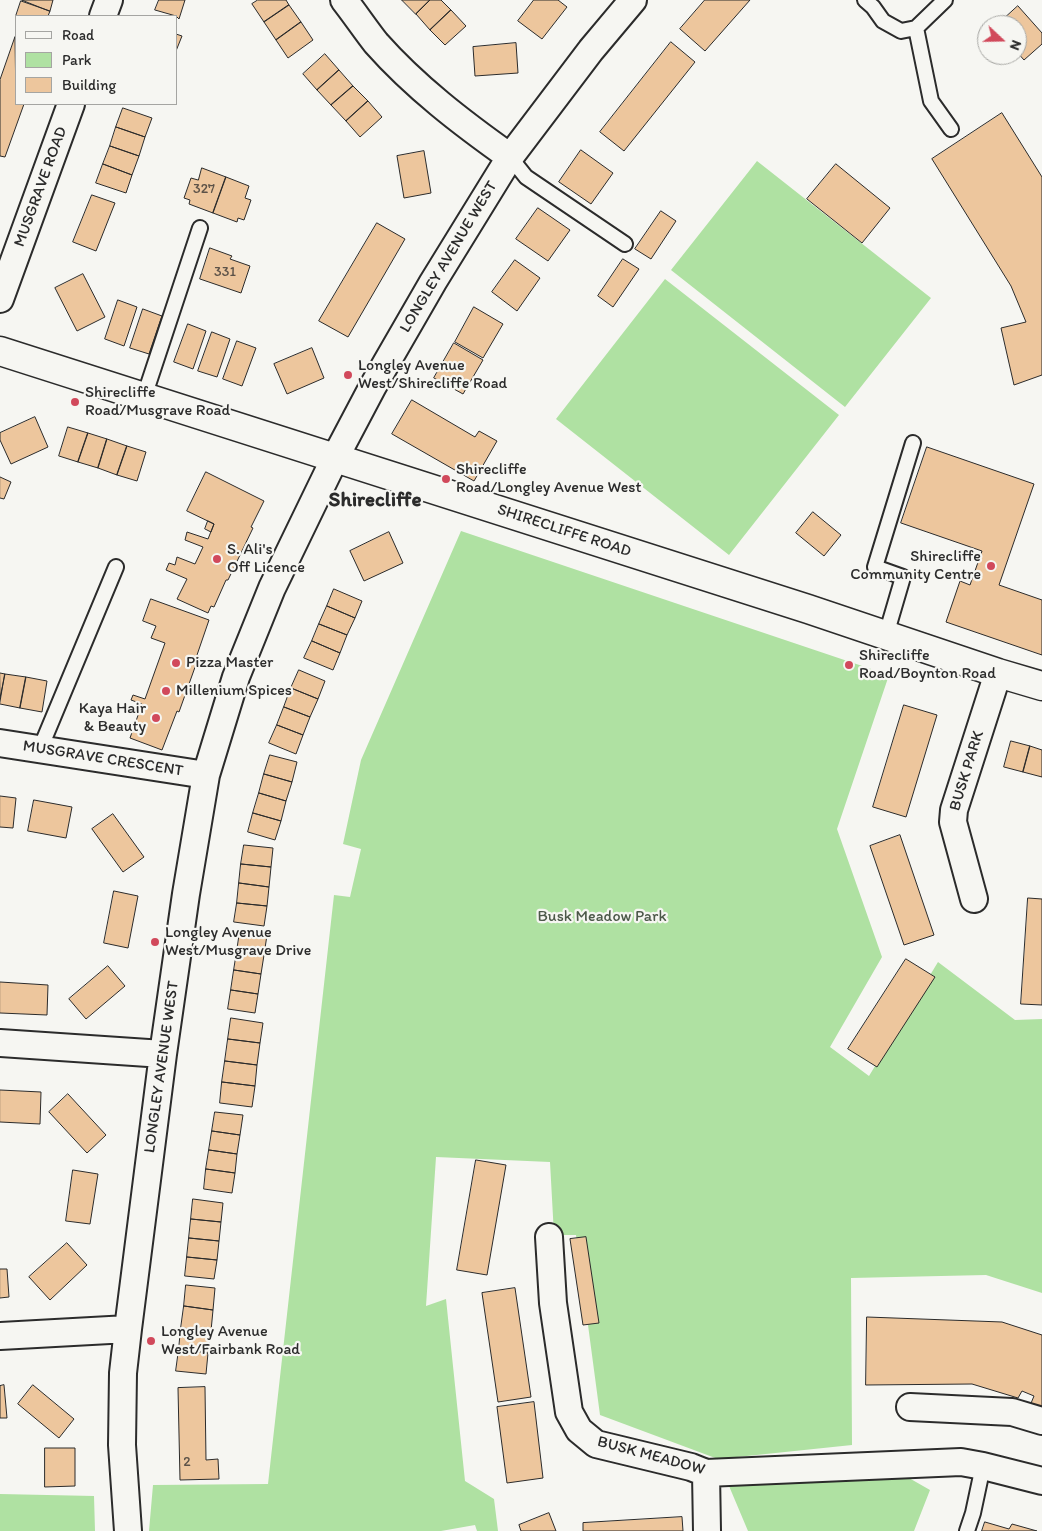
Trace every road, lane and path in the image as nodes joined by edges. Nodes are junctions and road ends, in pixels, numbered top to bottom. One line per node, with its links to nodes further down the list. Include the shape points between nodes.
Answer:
1 (109, 0): 6 (street)
2 (344, 0): 10 (street, via 376,43 415,82 459,120)
3 (633, 0): 10 (street, LONGLEY AVENUE WEST)
4 (865, 0): 7 (lane, via 883,21 901,31)
5 (945, 0): 7 (lane)
6 (103, 15)
7 (916, 28): 9 (lane, via 931,101)
8 (71, 105): 13 (street, MUSGRAVE ROAD)
9 (951, 129)
10 (510, 157): 12 (lane, via 526,177); 17 (street, LONGLEY AVENUE WEST, via 433,282)
11 (200, 228): 15 (lane)
12 (625, 244)
13 (0, 299)
14 (0, 352): 15 (street, SHIRECLIFFE ROAD)
15 (144, 397): 17 (street, SHIRECLIFFE ROAD)
16 (913, 443): 19 (lane, via 875,567 904,578)
17 (335, 458): 19 (street, SHIRECLIFFE ROAD); 24 (street, LONGLEY AVENUE WEST, via 272,588 236,677)
18 (116, 567): 23 (lane)
19 (886, 635): 20 (street, SHIRECLIFFE ROAD)
20 (998, 673): 21 (street, SHIRECLIFFE ROAD); 25 (street, BUSK PARK, via 954,810 953,822)
21 (1042, 686)
22 (0, 743): 23 (street, MUSGRAVE CRESCENT)
23 (40, 749): 24 (street, MUSGRAVE CRESCENT)
24 (206, 775): 27 (street, LONGLEY AVENUE WEST)
25 (974, 899)
26 (0, 1043): 27 (street)
27 (163, 1054): 29 (street, LONGLEY AVENUE WEST)
28 (549, 1237): 34 (street, BUSK MEADOW, via 553,1303 569,1412 579,1430 596,1444)
29 (128, 1329): 30 (street); 36 (street, LONGLEY AVENUE WEST, via 123,1373 122,1445)
30 (0, 1336)
31 (910, 1406): 32 (street, via 1012,1412)
32 (1042, 1421)
33 (983, 1466): 34 (street, BUSK MEADOW, via 961,1462); 35 (street, BUSK MEADOW); 38 (lane)
34 (706, 1473): 37 (street)
35 (1042, 1481)
36 (128, 1531)
37 (706, 1531)
38 (967, 1531)

